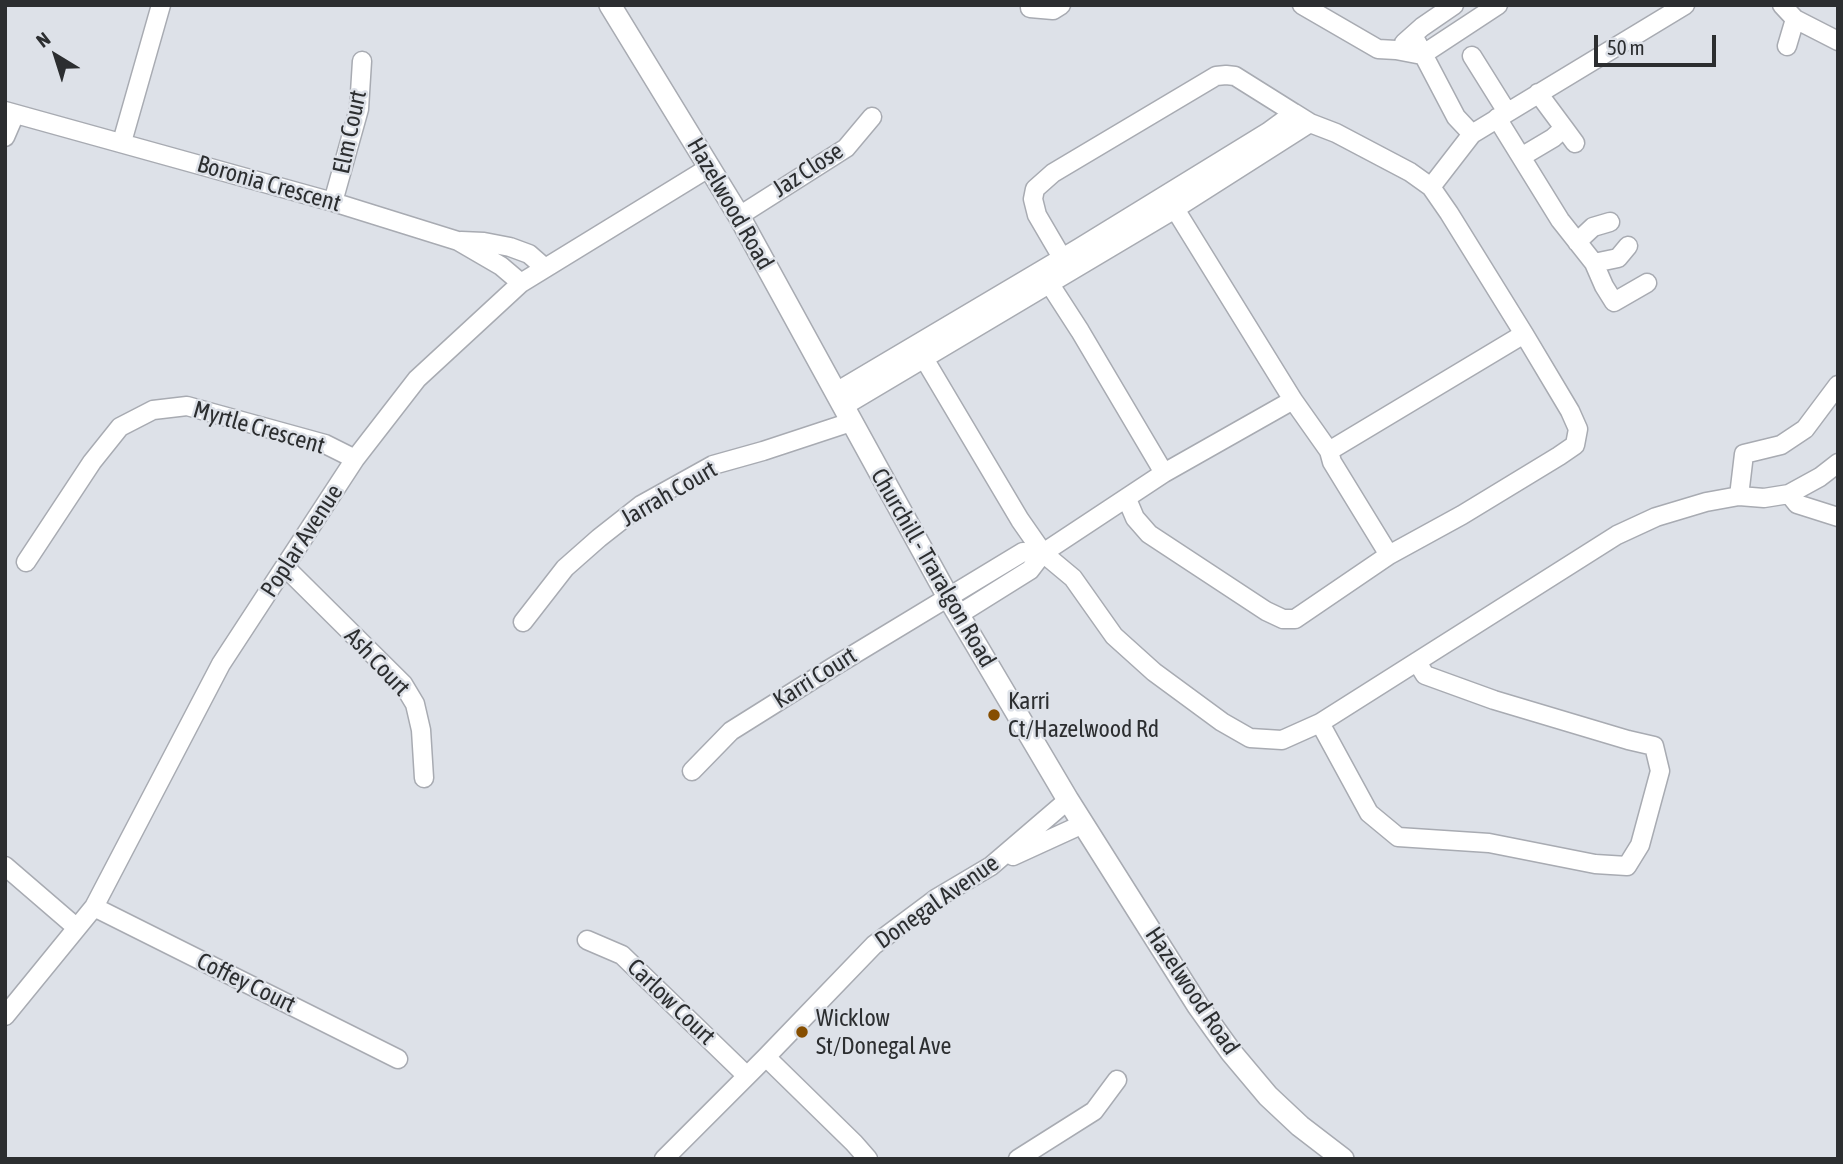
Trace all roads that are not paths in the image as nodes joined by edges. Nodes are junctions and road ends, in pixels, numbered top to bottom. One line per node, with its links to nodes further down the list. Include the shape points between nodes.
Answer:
1 (160, 5): 27 (street)
2 (610, 5): 30 (main road, Hazelwood Road)
3 (1061, 5): 8 (street)
4 (1302, 5): 14 (street, via 1378,49)
5 (1454, 5): 11 (street)
6 (1499, 5): 9 (street)
7 (1685, 5): 18 (street)
8 (1030, 8)
9 (1474, 12): 15 (street)
10 (1788, 12): 12 (street); 13 (street)
11 (1413, 35): 14 (street); 15 (street)
12 (1838, 41)
13 (1787, 46)
14 (1396, 50): 15 (street)
15 (1422, 55): 25 (street, via 1456,117)
16 (1472, 56): 21 (street)
17 (362, 61): 32 (street, Elm Court, via 359,109)
18 (1538, 93): 21 (street); 24 (street)
19 (10, 112): 26 (street); 27 (street, Boronia Crescent)
20 (1294, 113): 23 (street); 39 (street); 41 (street, via 1234,76 1216,76 1053,173 1035,189 1033,200)
21 (1502, 115): 25 (street); 29 (street)
22 (872, 117): 34 (street, Jaz Close, via 846,148)
23 (1310, 123): 31 (street); 33 (street)
24 (1564, 128): 28 (street); 29 (street)
25 (1472, 134): 31 (street)
26 (5, 137)
27 (122, 142): 32 (street, Boronia Crescent)
28 (1575, 143)
29 (1521, 157): 37 (street)
30 (710, 167): 34 (main road, Hazelwood Road); 42 (street, Poplar Avenue)
31 (1431, 187): 46 (street)
32 (333, 202): 36 (street, Boronia Crescent)
33 (1175, 209): 39 (street); 49 (street)
34 (739, 216): 50 (main road, Hazelwood Road)
35 (1609, 222): 37 (street, via 1593,227)
36 (458, 241): 42 (street, via 510,247 529,254); 44 (street, Boronia Crescent)
37 (1577, 242): 40 (street)
38 (1628, 246): 40 (street, via 1618,258)
39 (1082, 254): 41 (street)
40 (1594, 263): 45 (street, via 1614,302)
41 (1066, 264): 43 (street)
42 (545, 268): 44 (street, Poplar Avenue)
43 (1041, 282): 47 (street); 50 (street); 54 (street, via 1080,331)
44 (520, 283): 52 (street, Poplar Avenue, via 417,379)
45 (1647, 283)
46 (1524, 334): 51 (street); 60 (street, via 1574,420 1578,429 1575,445)
47 (925, 360): 50 (street); 59 (street)
48 (1838, 385): 56 (street, via 1805,429 1782,445 1744,454)
49 (1293, 400): 51 (street); 54 (street, Karri Court)
50 (844, 407): 63 (main road, Churchill - Traralgon Road); 64 (street, Jarrah Court, via 762,451 713,465 641,505 565,568)
51 (1329, 451): 60 (street)
52 (355, 459): 61 (street, Myrtle Crescent, via 325,444 187,406 153,410 120,427); 62 (street, Poplar Avenue)
53 (1838, 463): 55 (street)
54 (1164, 473): 57 (street, Karri Court)
55 (1789, 494): 56 (street); 58 (street, via 1797,504)
56 (1739, 496): 65 (street, via 1656,517 1617,535)
57 (1126, 499): 59 (street, Karri Court); 60 (street, via 1149,534 1283,619 1295,619)
58 (1838, 517)
59 (1043, 553): 63 (street, Karri Court, via 1030,570); 66 (street, via 1073,578 1114,636 1222,722 1250,738 1282,740)
60 (1389, 555)
61 (26, 562)
62 (286, 568): 68 (street, Ash Court, via 403,684 415,705 421,730); 73 (street, Poplar Avenue, via 222,664)
63 (953, 606): 67 (street, Karri Court, via 731,731); 69 (main road, Churchill - Traralgon Road)
64 (523, 622)
65 (1417, 662): 66 (street); 66 (street, via 1425,675 1494,700 1654,746 1660,771 1640,845 1627,866 1489,843 1398,837 1368,813)
66 (1320, 723)
67 (692, 771)
68 (424, 778)
69 (1068, 800): 70 (main road, Hazelwood Road); 72 (street, Donegal Avenue)
70 (1083, 824): 72 (street); 84 (main road, Hazelwood Road, via 1231,1052 1268,1096)
71 (5, 866): 74 (street)
72 (991, 866): 77 (street, Donegal Avenue, via 937,898 874,945)
73 (94, 908): 74 (street, Poplar Avenue); 78 (street, Coffey Court)
74 (77, 928): 76 (street, Poplar Avenue)
75 (587, 940): 79 (street, Carlow Court, via 622,955)
76 (5, 1016)
77 (766, 1057): 79 (street, Donegal Avenue); 82 (street)
78 (398, 1059)
79 (747, 1076): 81 (street, Donegal Avenue)
80 (1117, 1080): 83 (street, via 1094,1111)
81 (664, 1159)
82 (869, 1159)
83 (1018, 1159)
84 (1343, 1159)

